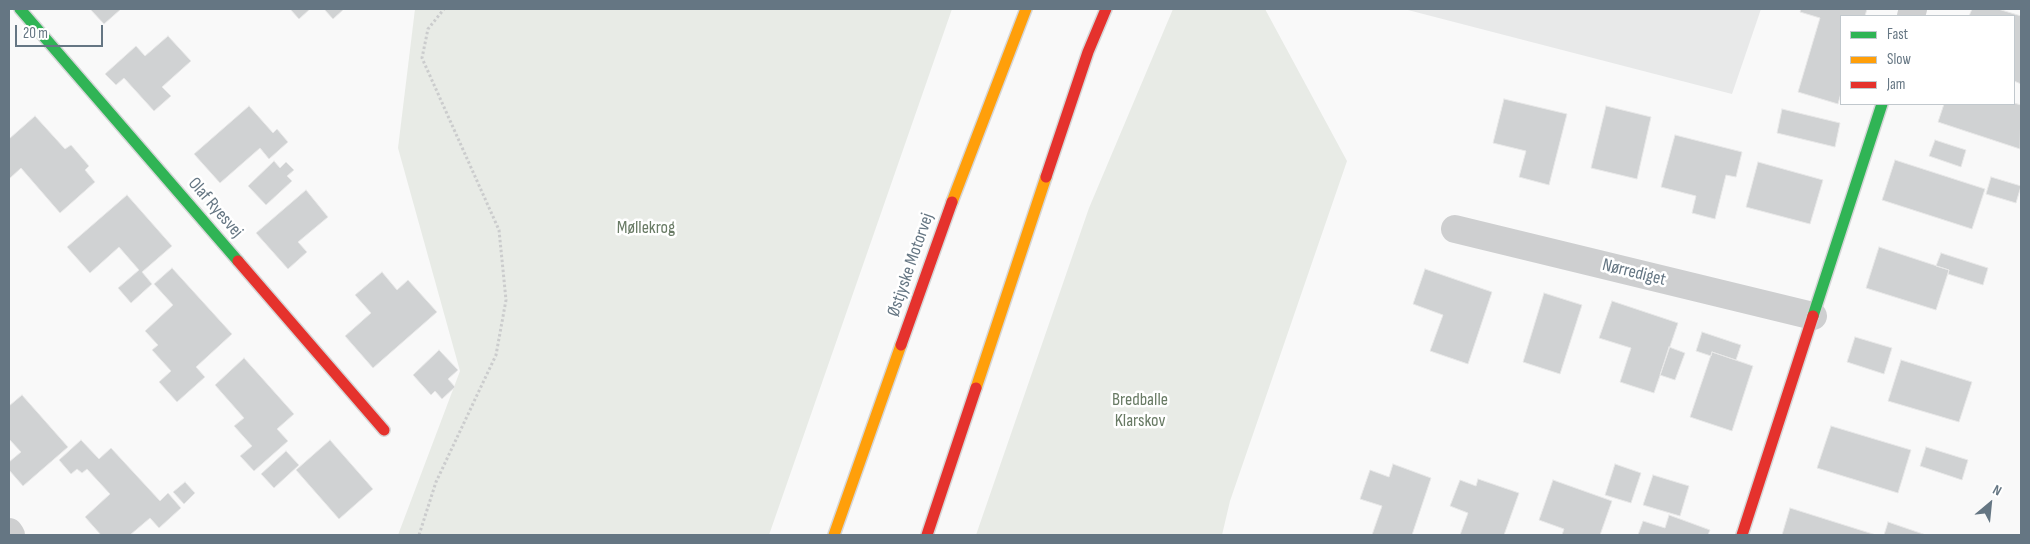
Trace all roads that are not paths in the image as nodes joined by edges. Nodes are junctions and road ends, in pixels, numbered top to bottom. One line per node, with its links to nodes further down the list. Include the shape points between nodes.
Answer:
1 (20, 9): 7 (main road, Olaf Ryesvej)
2 (1026, 9): 10 (main road, Østjyske Motorvej, via 953,198)
3 (1106, 9): 11 (main road, via 1088,52)
4 (1882, 105): 6 (main road)
5 (1455, 229): 6 (street, Nørrediget)
6 (1813, 316): 12 (main road)
7 (384, 430)
8 (9, 532): 9 (street)
9 (11, 535)
10 (834, 535)
11 (928, 535)
12 (1742, 535)

